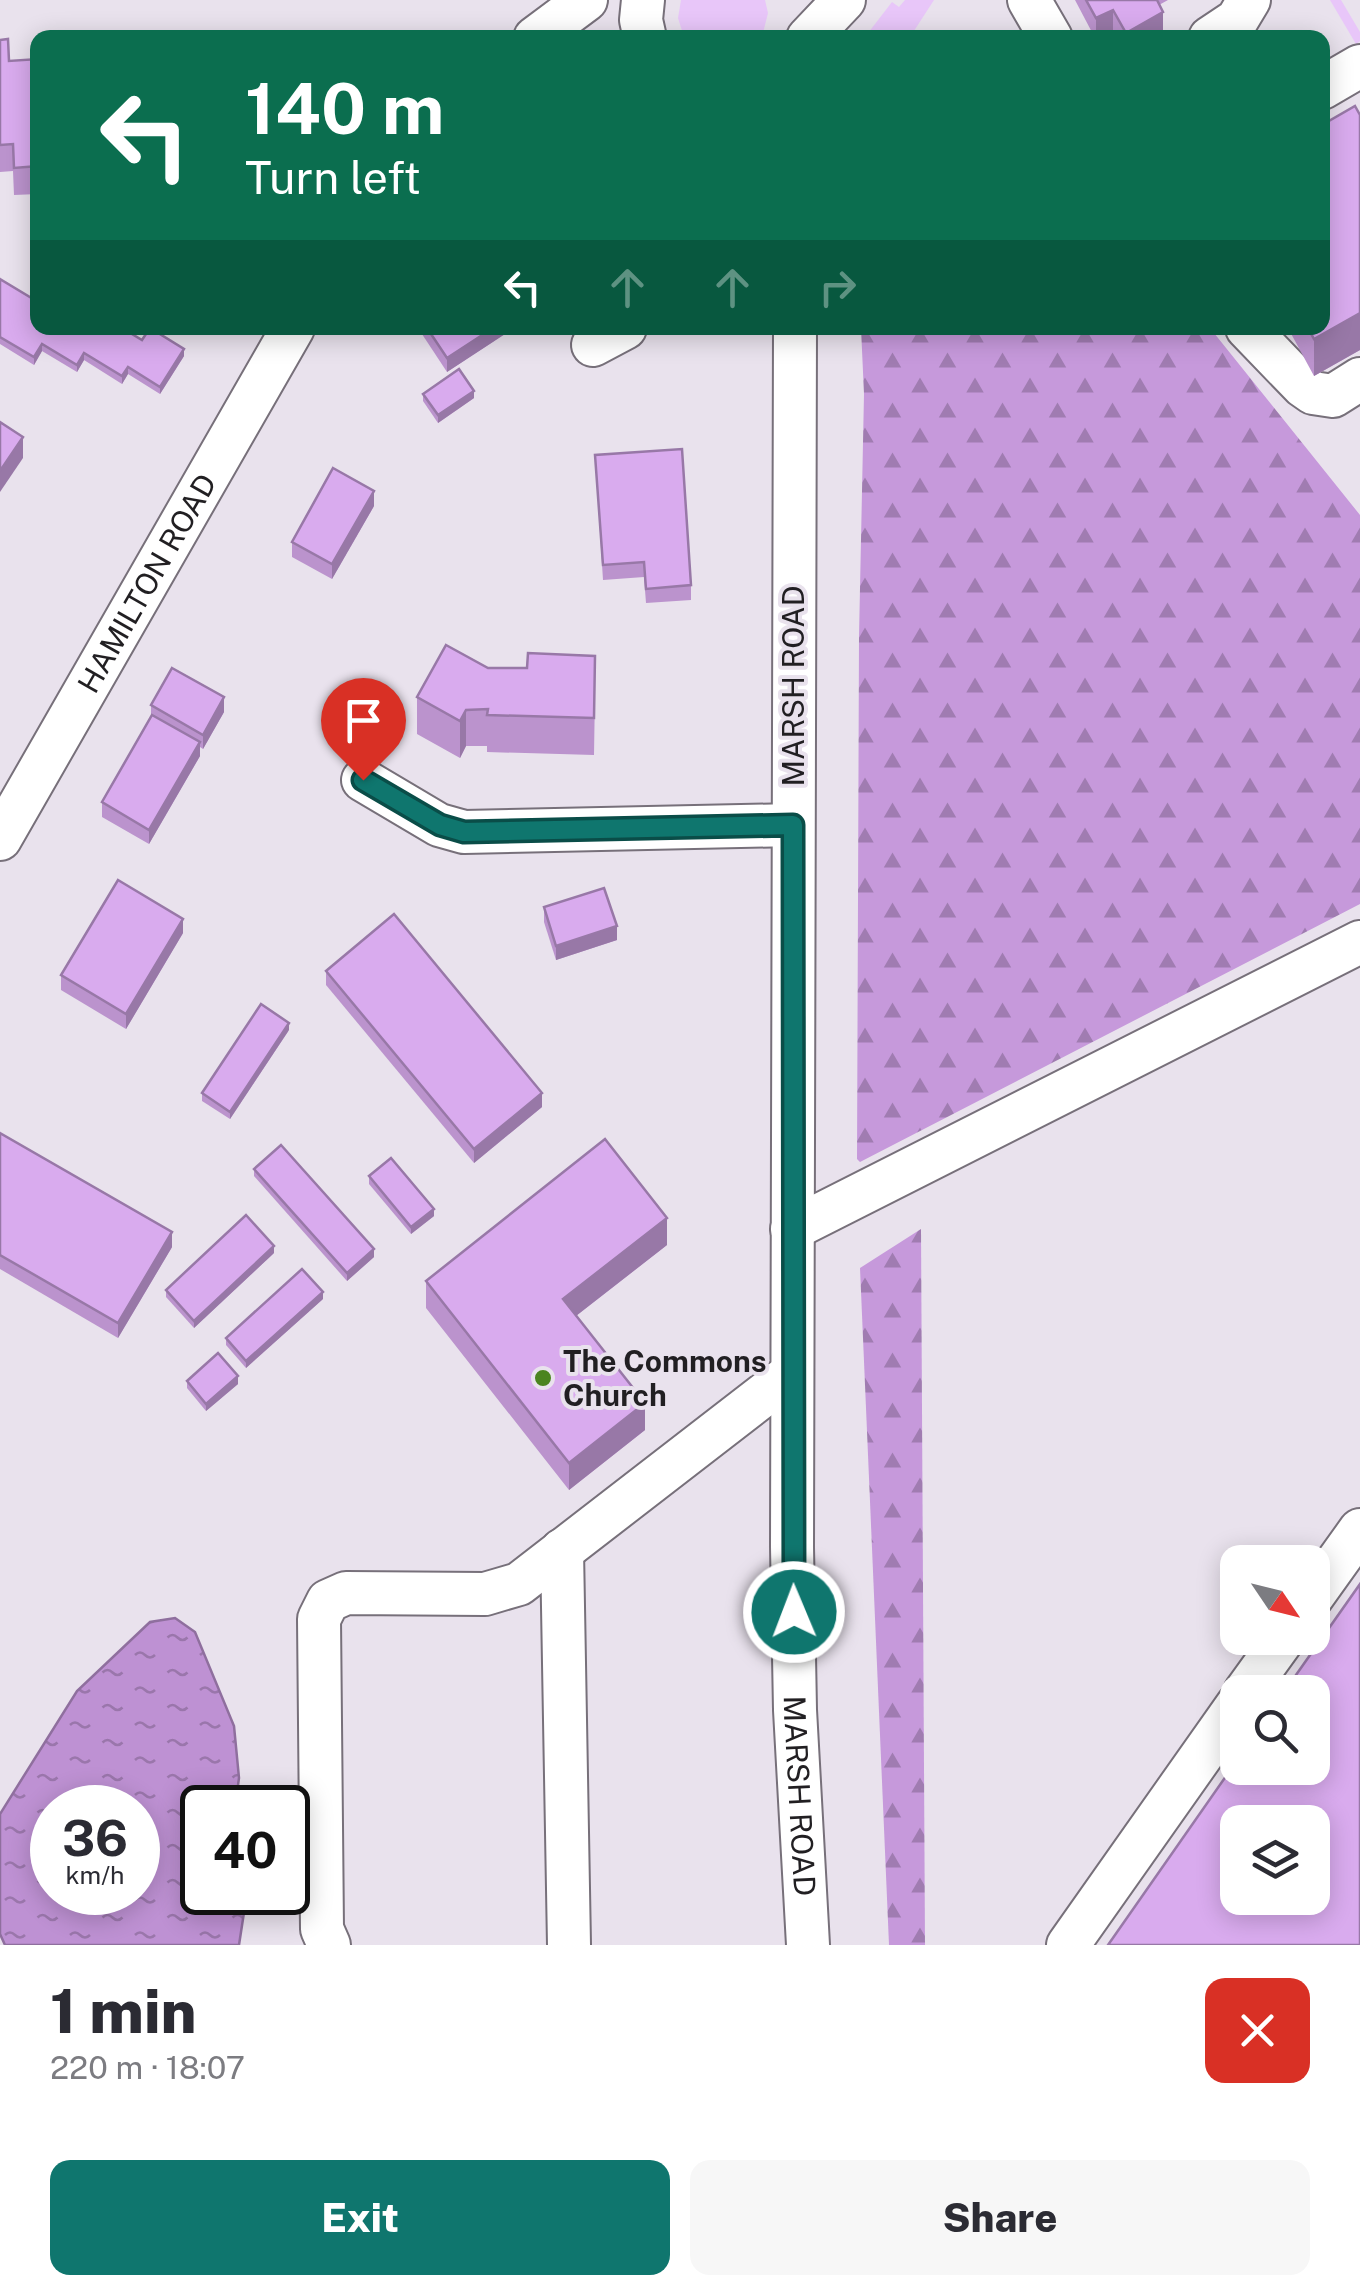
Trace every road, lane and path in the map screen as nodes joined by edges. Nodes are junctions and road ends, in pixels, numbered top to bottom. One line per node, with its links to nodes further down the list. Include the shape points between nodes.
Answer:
1 (586, 0): 7 (street)
2 (643, 0): 8 (street)
3 (800, 0): 9 (street)
4 (844, 0): 10 (street)
5 (1029, 0): 11 (street)
6 (1249, 0): 12 (street)
7 (546, 30)
8 (643, 30)
9 (798, 30)
10 (816, 30)
11 (1046, 30)
12 (1222, 30)
13 (1360, 66): 14 (street)
14 (1330, 83)
15 (289, 335): 21 (street, HAMILTON ROAD)
16 (795, 335): 20 (street, MARSH ROAD)
17 (1253, 335): 18 (street, via 1312,393 1333,396)
18 (1360, 379)
19 (363, 780): 20 (street, via 464,832)
20 (793, 825): 23 (street, MARSH ROAD)
21 (0, 839)
22 (1360, 942): 23 (street)
23 (792, 1229): 24 (street, MARSH ROAD)
24 (792, 1373): 26 (street); 31 (street, MARSH ROAD, via 795,1710)
25 (1360, 1530): 27 (street)
26 (562, 1550): 29 (street, via 519,1584 497,1592 346,1593 322,1609 322,1928); 30 (street)
27 (1330, 1572)
28 (1220, 1730): 32 (street)
29 (329, 1945)
30 (569, 1945)
31 (808, 1945)
32 (1068, 1945)

